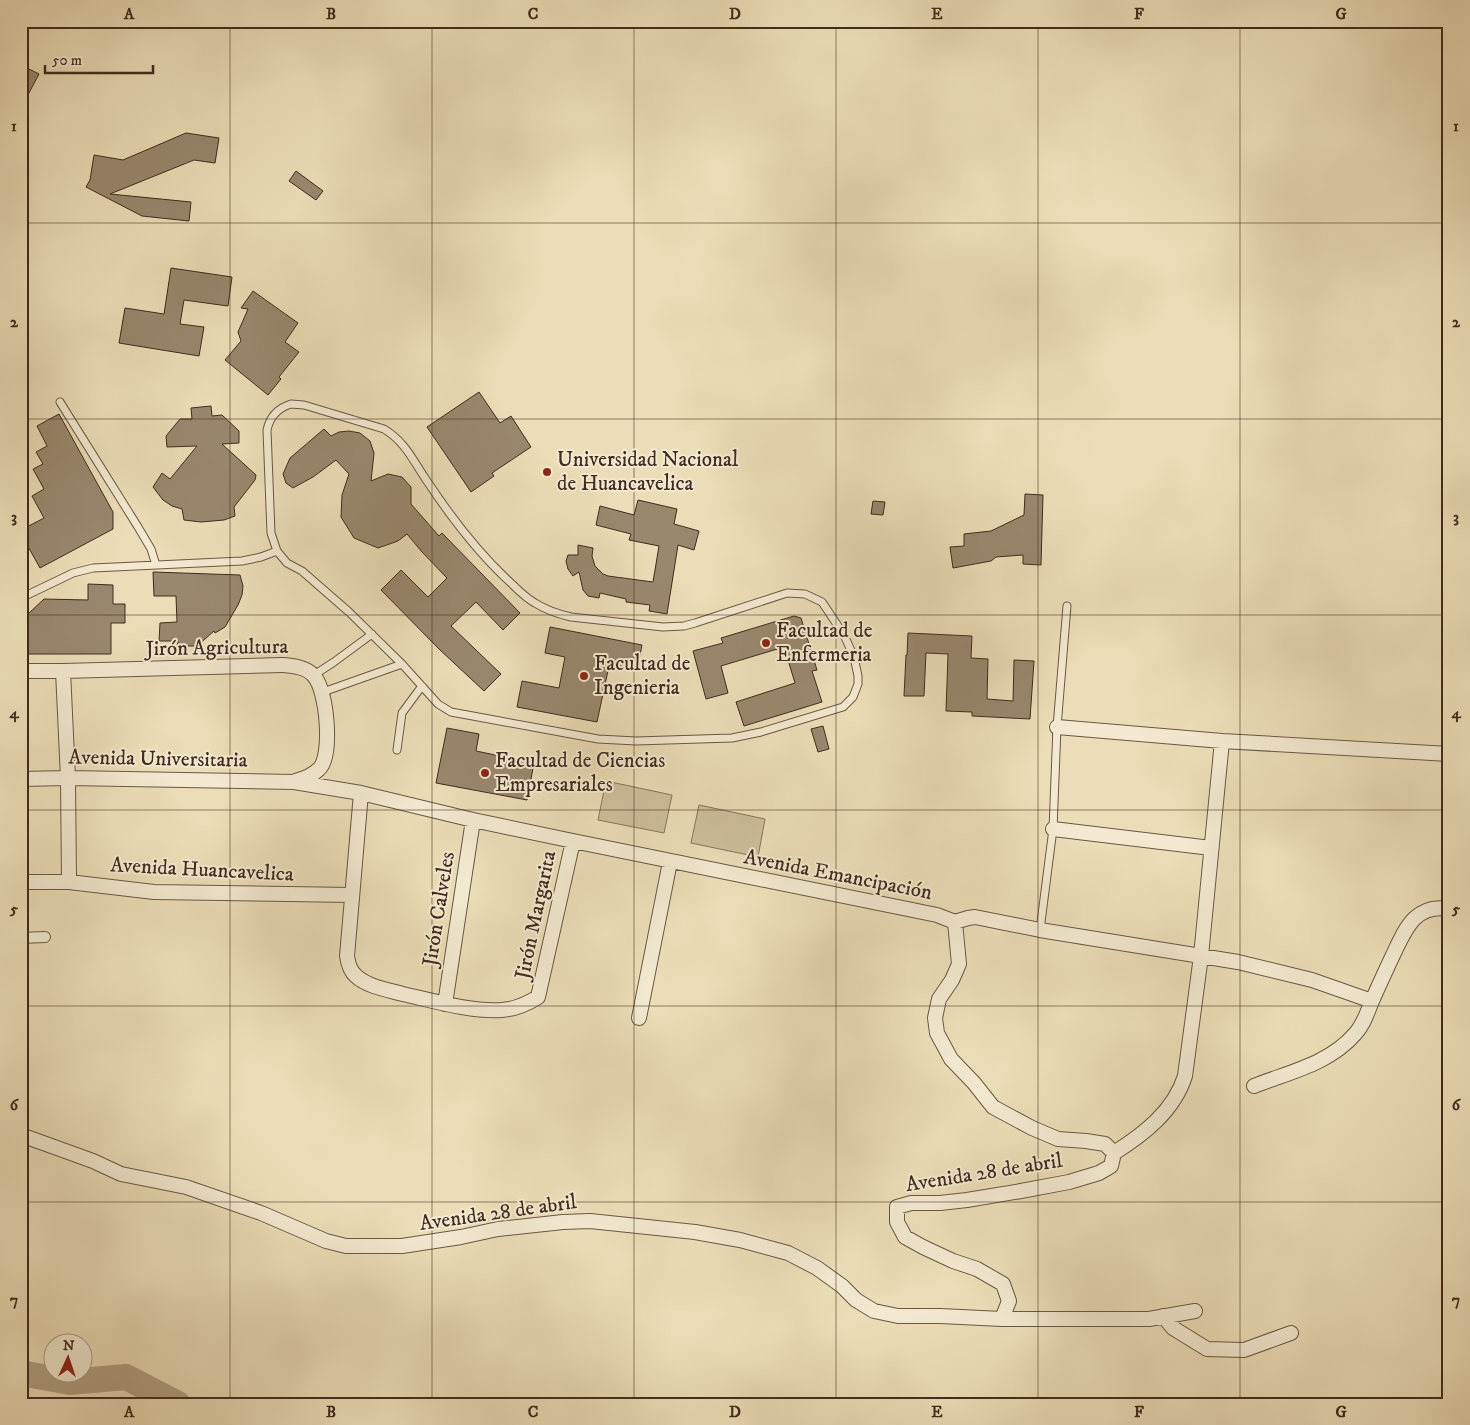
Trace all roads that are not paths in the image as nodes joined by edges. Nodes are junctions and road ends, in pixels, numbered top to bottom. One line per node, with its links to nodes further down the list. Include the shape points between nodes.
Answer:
1 (60, 402): 3 (lane, via 151,549)
2 (277, 551): 3 (lane, via 242,561); 6 (lane); 11 (lane, via 271,533 267,430 271,418 279,410 291,404 304,405 384,429 396,437 488,561 528,599 544,608 571,617 672,627 695,623 787,593 804,594 822,602 838,625 850,646 858,676 856,691 843,707 732,738 598,739 451,712 438,704)
3 (156, 565): 4 (lane, via 82,570)
4 (21, 598)
5 (1067, 606): 13 (lane)
6 (372, 634): 7 (lane); 10 (lane)
7 (402, 664): 11 (lane); 12 (lane)
8 (21, 671): 9 (street, Jirón Agricultura)
9 (63, 671): 10 (street, Jirón Agricultura, via 282,665 299,666); 17 (street)
10 (314, 675): 12 (street, Jirón Agricultura)
11 (422, 686): 15 (lane, via 402,713)
12 (323, 692): 19 (street, Jirón Agricultura, via 327,736 321,768)
13 (1056, 727): 14 (street); 22 (lane)
14 (1222, 741): 16 (street); 24 (street)
15 (397, 750)
16 (1449, 754)
17 (68, 778): 18 (street, Avenida Universitaria); 19 (street, Avenida Universitaria); 27 (street)
18 (21, 779)
19 (294, 782): 20 (street, Avenida Emancipación)
20 (361, 793): 21 (street, Avenida Emancipación); 28 (street)
21 (473, 820): 23 (street, Avenida Emancipación); 36 (street, Jirón Calveles)
22 (1053, 829): 24 (street); 31 (lane)
23 (573, 842): 25 (street, Avenida Emancipación); 36 (street, Jirón Margarita, via 538,997 528,1004 504,1010)
24 (1212, 848): 34 (street)
25 (670, 862): 30 (street, Avenida Emancipación); 37 (street)
26 (21, 882): 27 (street, Avenida Huancavelica)
27 (69, 882): 28 (street, Avenida Huancavelica, via 154,892)
28 (352, 896): 36 (street, via 347,956 355,975 379,987)
29 (1449, 909): 35 (street, via 1440,907 1426,911 1408,924)
30 (955, 922): 31 (street, Avenida Emancipación, via 975,918); 40 (street, Avenida 28 de abril, via 959,964 939,999 935,1018 937,1033 951,1059 993,1107 1058,1139 1105,1144)
31 (1040, 930): 34 (street, Avenida Emancipación)
32 (45, 937): 33 (street)
33 (21, 938)
34 (1201, 956): 35 (street, Avenida Emancipación, via 1275,970); 40 (street, via 1182,1088 1156,1121)
35 (1372, 1001): 38 (street, via 1363,1024 1333,1054)
36 (445, 1004)
37 (639, 1018)
38 (1254, 1086)
39 (21, 1135): 43 (street, Avenida 28 de abril, via 121,1174 186,1187 346,1246 402,1246 532,1224 590,1221 695,1232 788,1253 817,1268 874,1311 898,1316)
40 (1114, 1153): 43 (street, Avenida 28 de abril, via 1111,1166 1069,1182 967,1200 911,1203 898,1207 897,1222 905,1237 952,1261 977,1268 1003,1284 1009,1301)
41 (1195, 1310): 42 (street)
42 (1163, 1316): 43 (street, via 1149,1319); 44 (street, via 1173,1328 1207,1349 1244,1350)
43 (1002, 1319)
44 (1291, 1333)

